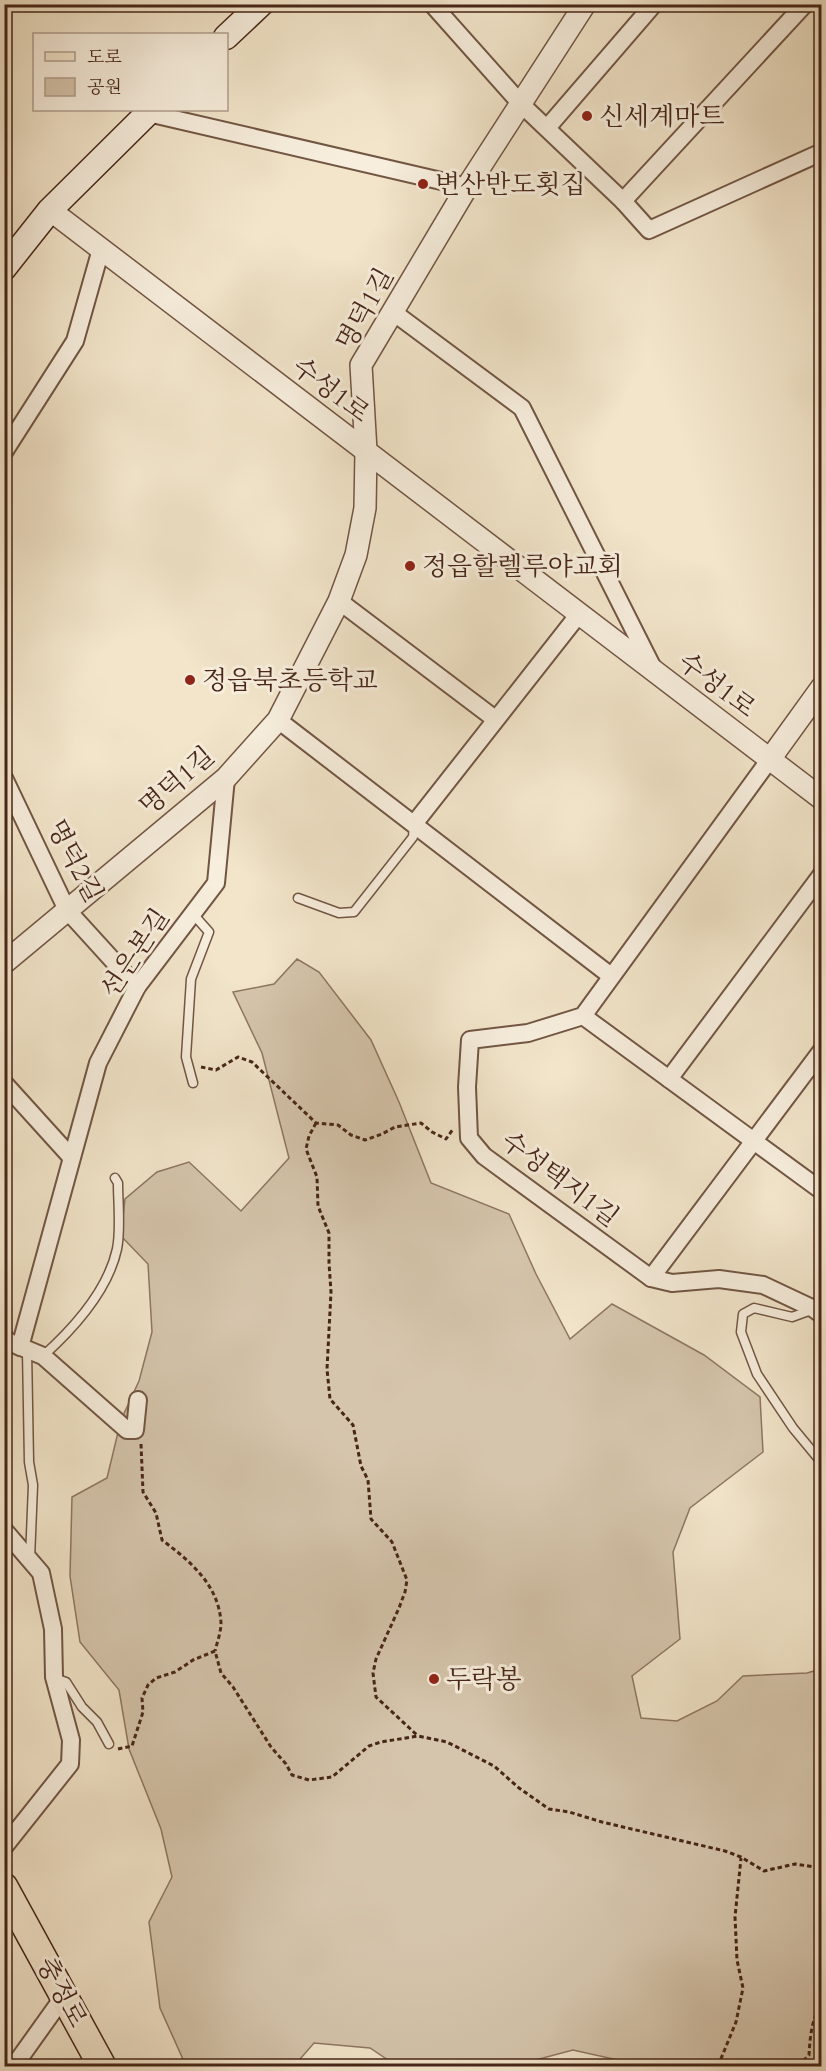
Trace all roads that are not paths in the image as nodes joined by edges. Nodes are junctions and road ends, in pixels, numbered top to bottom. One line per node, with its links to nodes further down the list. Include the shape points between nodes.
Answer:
1 (261, 4): 6 (main road)
2 (432, 4): 7 (street)
3 (585, 4): 7 (street, 명덕1길)
4 (654, 4): 9 (street)
5 (805, 4): 12 (street)
6 (228, 36)
7 (521, 104): 9 (street); 11 (street, 명덕1길)
8 (150, 111): 11 (street); 13 (main road)
9 (547, 128): 12 (street)
10 (822, 152): 12 (street, via 649,230)
11 (467, 187): 16 (street, 명덕1길)
12 (623, 201)
13 (50, 210): 14 (street, 수성1로); 15 (main road)
14 (101, 249): 17 (street, 수성1로); 18 (street, via 75,341)
15 (4, 268)
16 (393, 312): 17 (street, 명덕1길, via 361,364); 21 (street, via 522,408)
17 (366, 451): 19 (street, 명덕1길, via 365,508 356,555); 20 (street, 수성1로)
18 (4, 452)
19 (339, 601): 23 (street); 24 (street, 명덕1길)
20 (579, 614): 21 (street, 수성1로); 23 (street)
21 (654, 671): 25 (street, 수성1로)
22 (822, 687): 25 (street)
23 (495, 719): 29 (street)
24 (278, 720): 27 (street, 명덕1길); 29 (street)
25 (770, 759): 28 (street, 수성1로); 35 (street)
26 (4, 778): 32 (street, 명덕2길)
27 (226, 778): 32 (street, 명덕1길); 33 (street, 선은본길, via 216,883)
28 (822, 799)
29 (414, 824): 31 (lane, via 413,837 354,912 339,913); 35 (street)
30 (822, 874): 39 (street)
31 (298, 898)
32 (68, 910): 34 (street, 명덕1길); 36 (street, 명덕2길)
33 (193, 914): 36 (street, 선은본길); 41 (lane, via 209,932 190,979 186,1058)
34 (4, 963)
35 (611, 976): 37 (street)
36 (137, 987): 43 (street, 선은본길, via 98,1063)
37 (583, 1016): 39 (street); 46 (street, 수성택지1길, via 528,1033 470,1040 469,1138 484,1156)
38 (822, 1050): 42 (street)
39 (669, 1079): 42 (street)
40 (4, 1083): 43 (street)
41 (194, 1083)
42 (753, 1141): 45 (street); 46 (street)
43 (71, 1157): 49 (street, 선은본길, via 44,1265)
44 (115, 1178): 49 (lane, via 117,1249 105,1281 74,1326)
45 (822, 1191)
46 (651, 1278): 47 (street, 수성택지1길, via 672,1283 719,1279 764,1285)
47 (818, 1312): 51 (lane, via 792,1317 754,1308 743,1314 741,1332 757,1374)
48 (4, 1337): 49 (street)
49 (30, 1351): 50 (street, via 127,1430 135,1430); 53 (lane)
50 (138, 1400)
51 (822, 1463)
52 (4, 1530): 53 (street)
53 (30, 1561): 54 (street, via 41,1574 53,1629)
54 (54, 1677): 55 (lane, via 66,1682); 56 (street, via 71,1740 69,1764)
55 (109, 1744)
56 (4, 1847)
57 (4, 1887): 58 (main road, 충정로)
58 (64, 1996): 59 (street); 60 (main road, 충정로)
59 (14, 2067)
60 (102, 2067)

